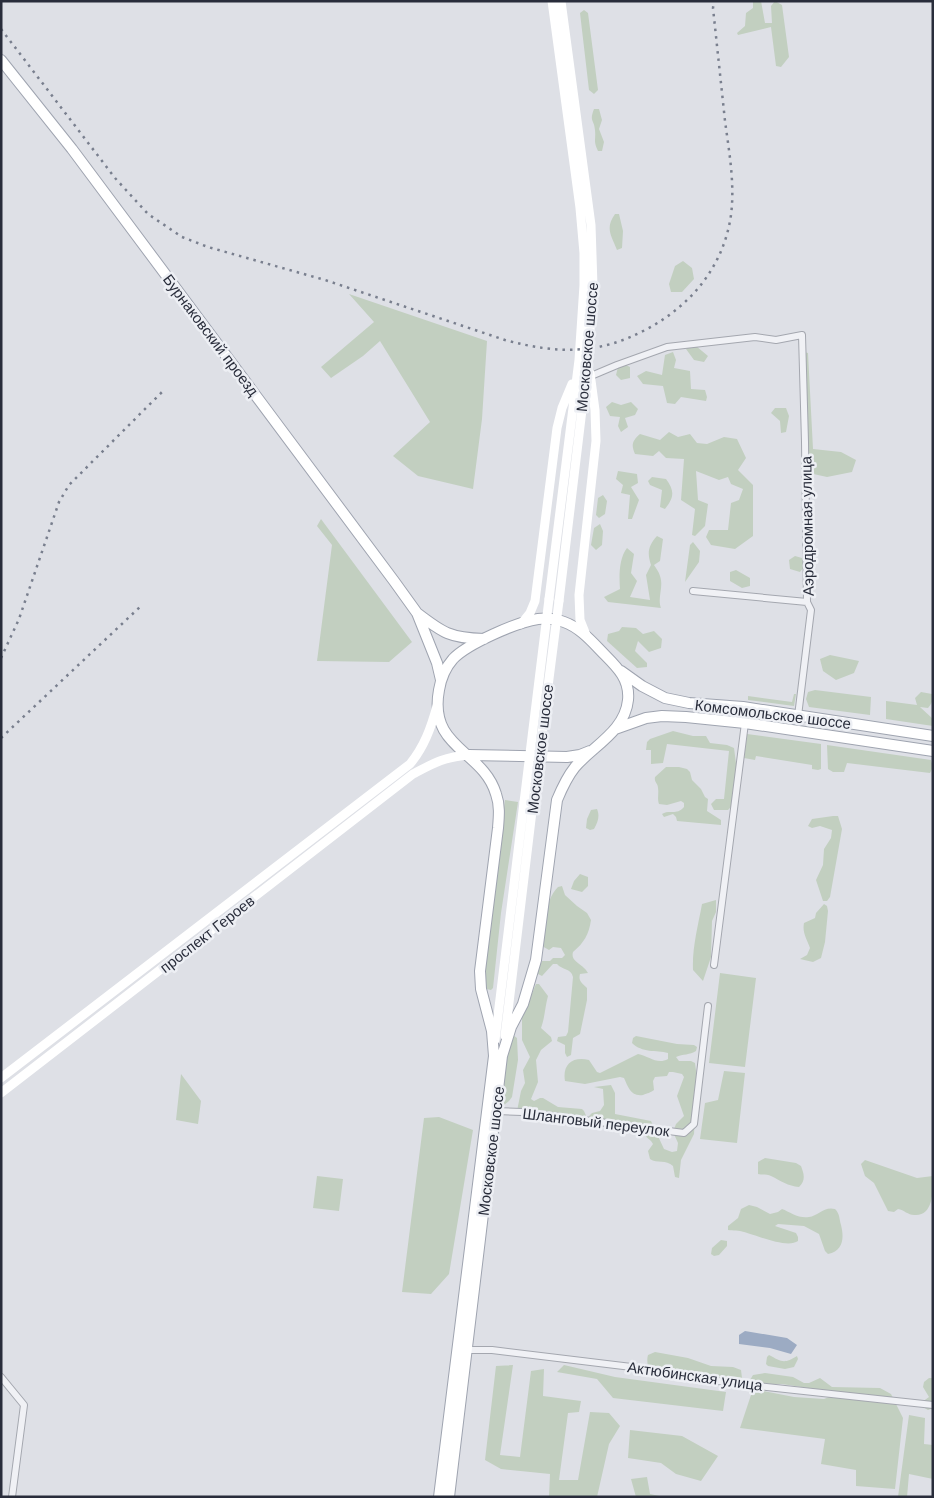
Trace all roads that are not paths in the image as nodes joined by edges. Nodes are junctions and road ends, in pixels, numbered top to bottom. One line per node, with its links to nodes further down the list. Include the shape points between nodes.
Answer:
1 (552, 1): 4 (main road, Московское шоссе, via 583,244)
2 (561, 1): 4 (main road, Московское шоссе, via 592,232 593,286)
3 (1, 60): 8 (main road, Бурнаковский проезд, via 72,149)
4 (583, 360): 5 (main road); 9 (main road, via 557,428 535,601); 24 (main road, Московское шоссе, bridge)
5 (591, 376): 7 (street, Аэродромная улица, via 667,346 755,337 776,340 802,335); 10 (main road, via 596,441 579,595 580,620)
6 (693, 590): 7 (street)
7 (807, 602): 15 (street, Аэродромная улица, via 811,610)
8 (417, 614): 11 (main road, via 443,632 462,638); 13 (main road)
9 (521, 624): 10 (main road, via 552,619 576,627); 11 (main road)
10 (586, 635): 12 (main road)
11 (485, 639): 13 (main road, via 454,658)
12 (621, 670): 15 (main road, Комсомольское шоссе, via 666,698); 17 (main road, via 628,686 628,701)
13 (441, 680): 14 (main road)
14 (438, 704): 21 (main road, via 441,724 447,736); 25 (main road, проспект Героев, via 420,752 410,764)
15 (798, 716): 18 (main road, Комсомольское шоссе)
16 (745, 722): 17 (main road, Комсомольское шоссе, via 662,716 638,720); 20 (main road, Комсомольское шоссе); 22 (street)
17 (615, 729): 19 (main road)
18 (933, 736)
19 (593, 749): 21 (main road, via 567,756); 24 (main road, via 565,781 557,800 536,960 523,1004)
20 (933, 751)
21 (469, 755): 24 (main road, via 490,781 499,809 480,972 481,989); 26 (main road, проспект Героев, via 443,759 412,774)
22 (714, 965)
23 (708, 1006): 27 (street, Шланговый переулок, via 694,1124 684,1133)
24 (498, 1056): 27 (main road, Московское шоссе); 28 (main road, Московское шоссе)
25 (1, 1078)
26 (1, 1093)
27 (496, 1111): 28 (main road, Московское шоссе)
28 (462, 1350): 30 (street, Актюбинская улица, via 502,1351 730,1383); 32 (main road, Московское шоссе); 33 (main road, Московское шоссе)
29 (1, 1377): 31 (street, via 24,1405)
30 (933, 1406)
31 (12, 1497)
32 (439, 1497)
33 (449, 1497)

